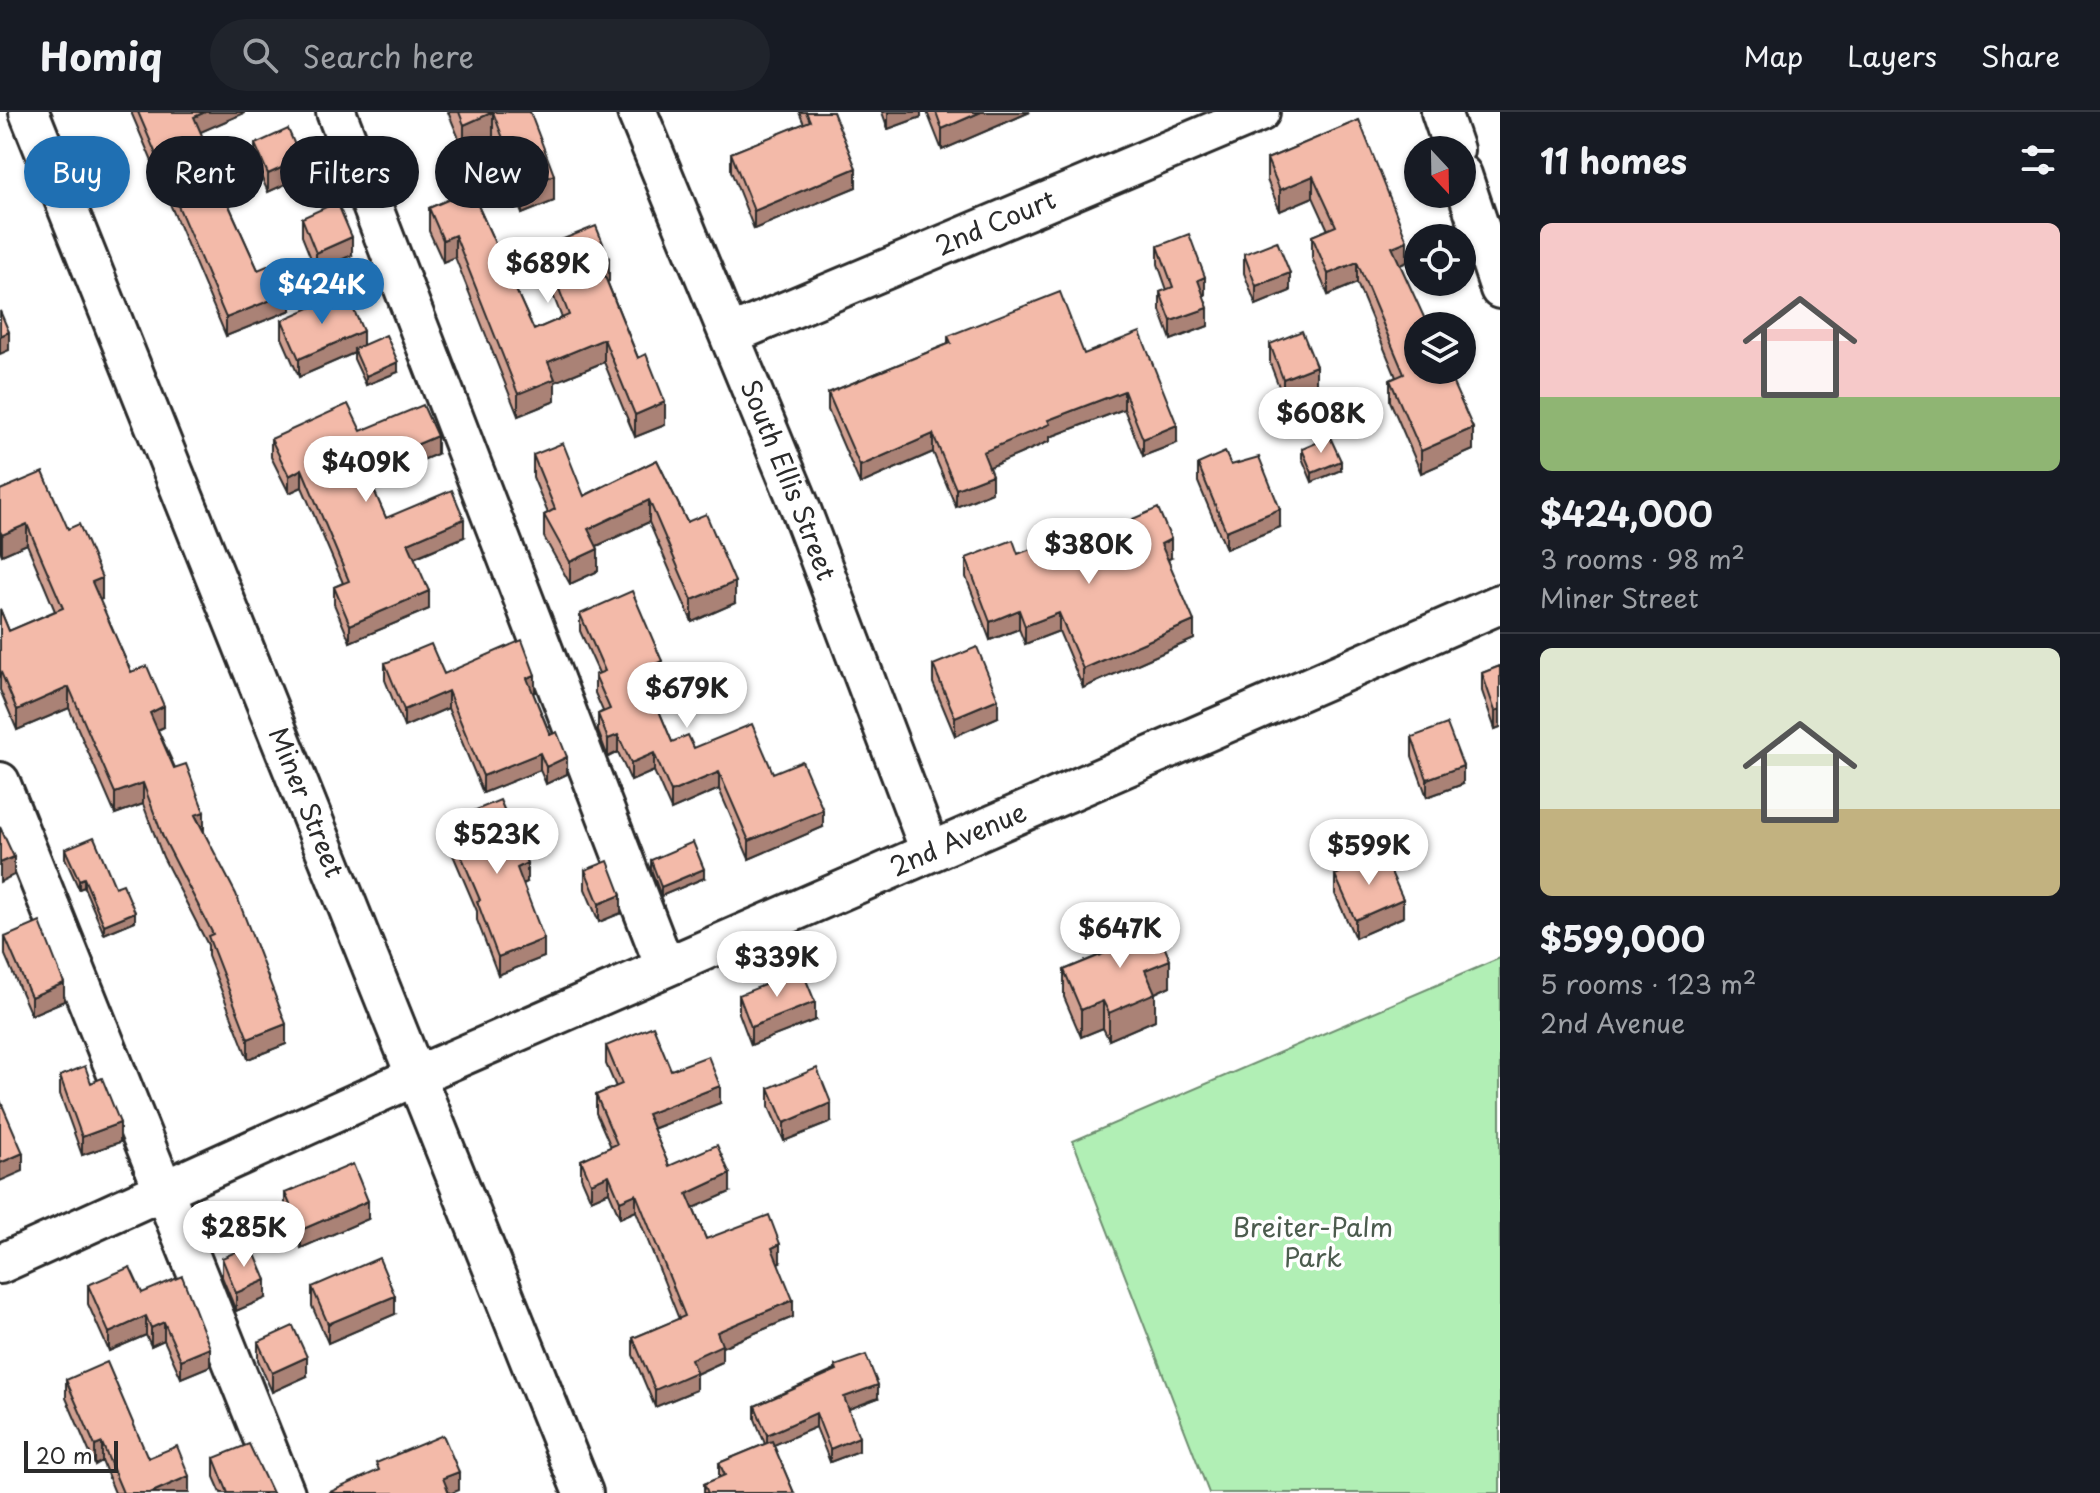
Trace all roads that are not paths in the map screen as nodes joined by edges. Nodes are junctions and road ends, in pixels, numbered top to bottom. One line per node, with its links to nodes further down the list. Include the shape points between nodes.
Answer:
1 (29, 112): 14 (street, Miner Street)
2 (336, 112): 13 (street)
3 (637, 112): 9 (street, South Ellis Street)
4 (1260, 112): 9 (street, 2nd Court)
5 (1441, 112): 6 (street)
6 (1449, 136)
7 (1473, 208): 8 (street)
8 (1500, 289)
9 (732, 334): 12 (street, South Ellis Street)
10 (1500, 604): 12 (street, 2nd Avenue)
11 (0, 782): 15 (street)
12 (930, 851): 13 (street, 2nd Avenue)
13 (665, 967): 14 (street, 2nd Avenue)
14 (416, 1076): 15 (street, 2nd Avenue); 18 (street, Miner Street)
15 (163, 1191): 16 (street, 2nd Avenue); 17 (street)
16 (0, 1264)
17 (285, 1493)
18 (583, 1493)

